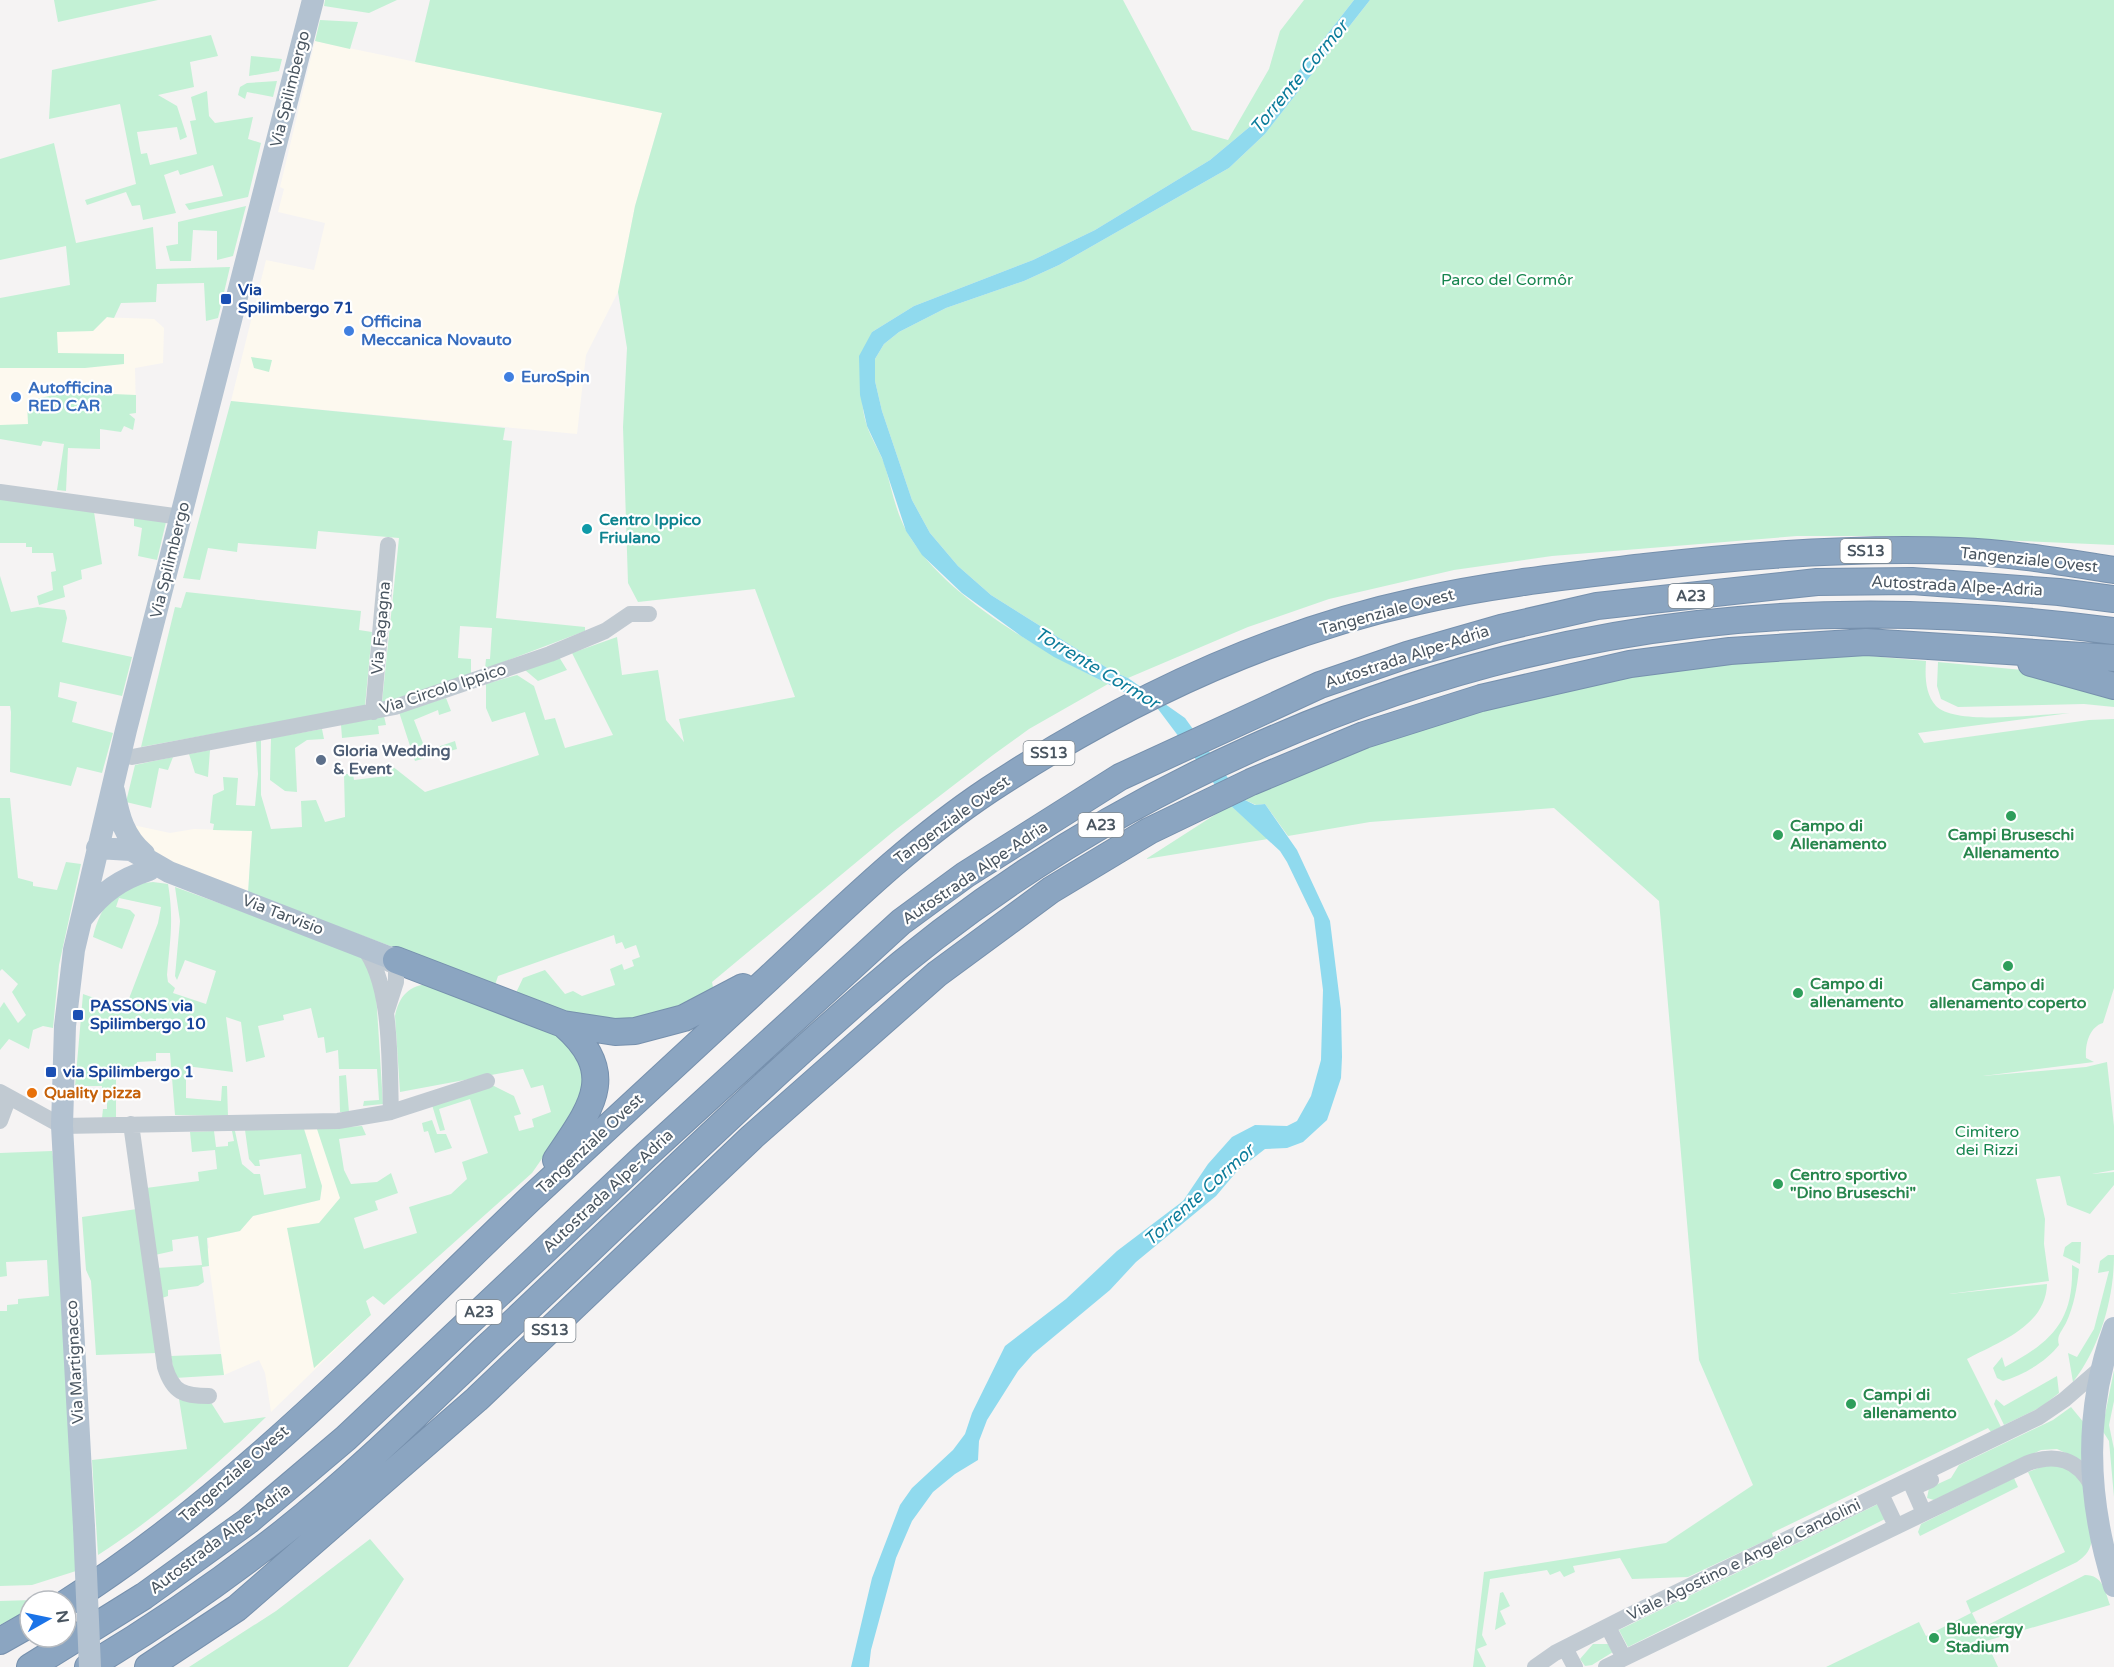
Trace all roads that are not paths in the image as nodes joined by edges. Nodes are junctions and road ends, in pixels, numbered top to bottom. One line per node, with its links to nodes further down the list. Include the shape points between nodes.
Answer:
1 (313, 0): 3 (main road, Via Spilimbergo)
2 (0, 492): 3 (street)
3 (181, 517): 15 (main road, Via Spilimbergo)
4 (388, 545): 14 (street, Via Fagagna)
5 (2114, 554): 6 (highway)
6 (2020, 555): 7 (highway, Tangenziale Ovest / SS13); 21 (highway, Tangenziale Ovest / SS13, via 1862,551 1724,558 1561,577 1414,602 1256,650 1178,682 1080,733 986,792 863,888)
7 (2114, 570)
8 (2114, 599): 48 (highway, Autostrada Alpe-Adria / A23, via 1912,581 1817,582 1597,606 1407,655 1282,701 1120,777 965,875 901,922 354,1430 248,1521 144,1596)
9 (649, 614): 14 (street, Via Circolo Ippico, via 630,614 605,631 550,654)
10 (2114, 630): 49 (highway, Autostrada Alpe-Adria / A23, via 2042,621 1882,613 1694,624 1516,657 1425,683 1300,727 1127,809 1036,865 918,950 775,1077 386,1443 288,1529 186,1605)
11 (1928, 645): 12 (highway, SS13); 13 (highway, via 2024,662); 50 (highway, SS13, via 1866,642 1741,650 1630,664 1481,698 1323,750 1149,831 1051,890 937,974 752,1137 468,1407 237,1608)
12 (2114, 658)
13 (2114, 686)
14 (373, 712): 15 (street, Via Circolo Ippico, via 132,757)
15 (121, 753): 16 (main road, Via Spilimbergo)
16 (112, 787): 17 (main road, Via Spilimbergo); 18 (main road, Via Tarvisio, via 127,837)
17 (97, 848): 18 (main road, Via Tarvisio, via 110,860 132,868); 19 (main road, Via Spilimbergo)
18 (157, 868): 19 (main road, via 109,888); 20 (main road, Via Tarvisio, via 362,945)
19 (81, 921): 31 (main road, Via Spilimbergo, via 65,1026)
20 (388, 967): 22 (highway); 23 (street); 24 (street)
21 (776, 972): 25 (highway, via 702,1010 636,1031 594,1030); 32 (highway, Tangenziale Ovest / SS13)
22 (435, 975): 23 (street, via 415,978); 25 (highway)
23 (393, 994): 24 (street)
24 (387, 1013): 28 (street)
25 (563, 1024): 32 (highway, via 590,1053 594,1090 583,1123)
26 (487, 1081): 28 (street)
27 (5, 1095): 29 (street); 31 (street)
28 (391, 1112): 30 (street, via 338,1121)
29 (0, 1121)
30 (131, 1124): 31 (street); 35 (street, via 165,1367 172,1383 183,1394)
31 (62, 1125): 49 (main road, Via Martignacco, bridge)
32 (529, 1200): 42 (highway, Tangenziale Ovest / SS13, via 324,1395 197,1508)
33 (2114, 1328): 34 (main road)
34 (2101, 1368): 36 (street, Viale Agostino e Angelo Candolini, via 2046,1412); 37 (main road, via 2093,1427)
35 (209, 1396)
36 (1946, 1462): 38 (street, Viale Agostino e Angelo Candolini); 39 (street, Viale Agostino e Angelo Candolini, via 1941,1475 1913,1488)
37 (2092, 1486): 39 (street, via 2075,1464 2048,1458 2028,1463); 41 (main road)
38 (1881, 1494): 40 (street, Viale Agostino e Angelo Candolini); 43 (street, Viale Agostino e Angelo Candolini)
39 (1924, 1513): 40 (street)
40 (1896, 1526): 47 (street)
41 (2114, 1586)
42 (78, 1595)
43 (1608, 1626): 46 (street, Viale Agostino e Angelo Candolini); 47 (street, Viale Agostino e Angelo Candolini)
44 (18, 1631): 45 (highway)
45 (0, 1641)
46 (1565, 1648): 51 (street, Viale Agostino e Angelo Candolini); 52 (street)
47 (1624, 1658): 53 (street)
48 (30, 1667)
49 (89, 1667)
50 (148, 1667)
51 (1535, 1667)
52 (1575, 1667)
53 (1606, 1667)

